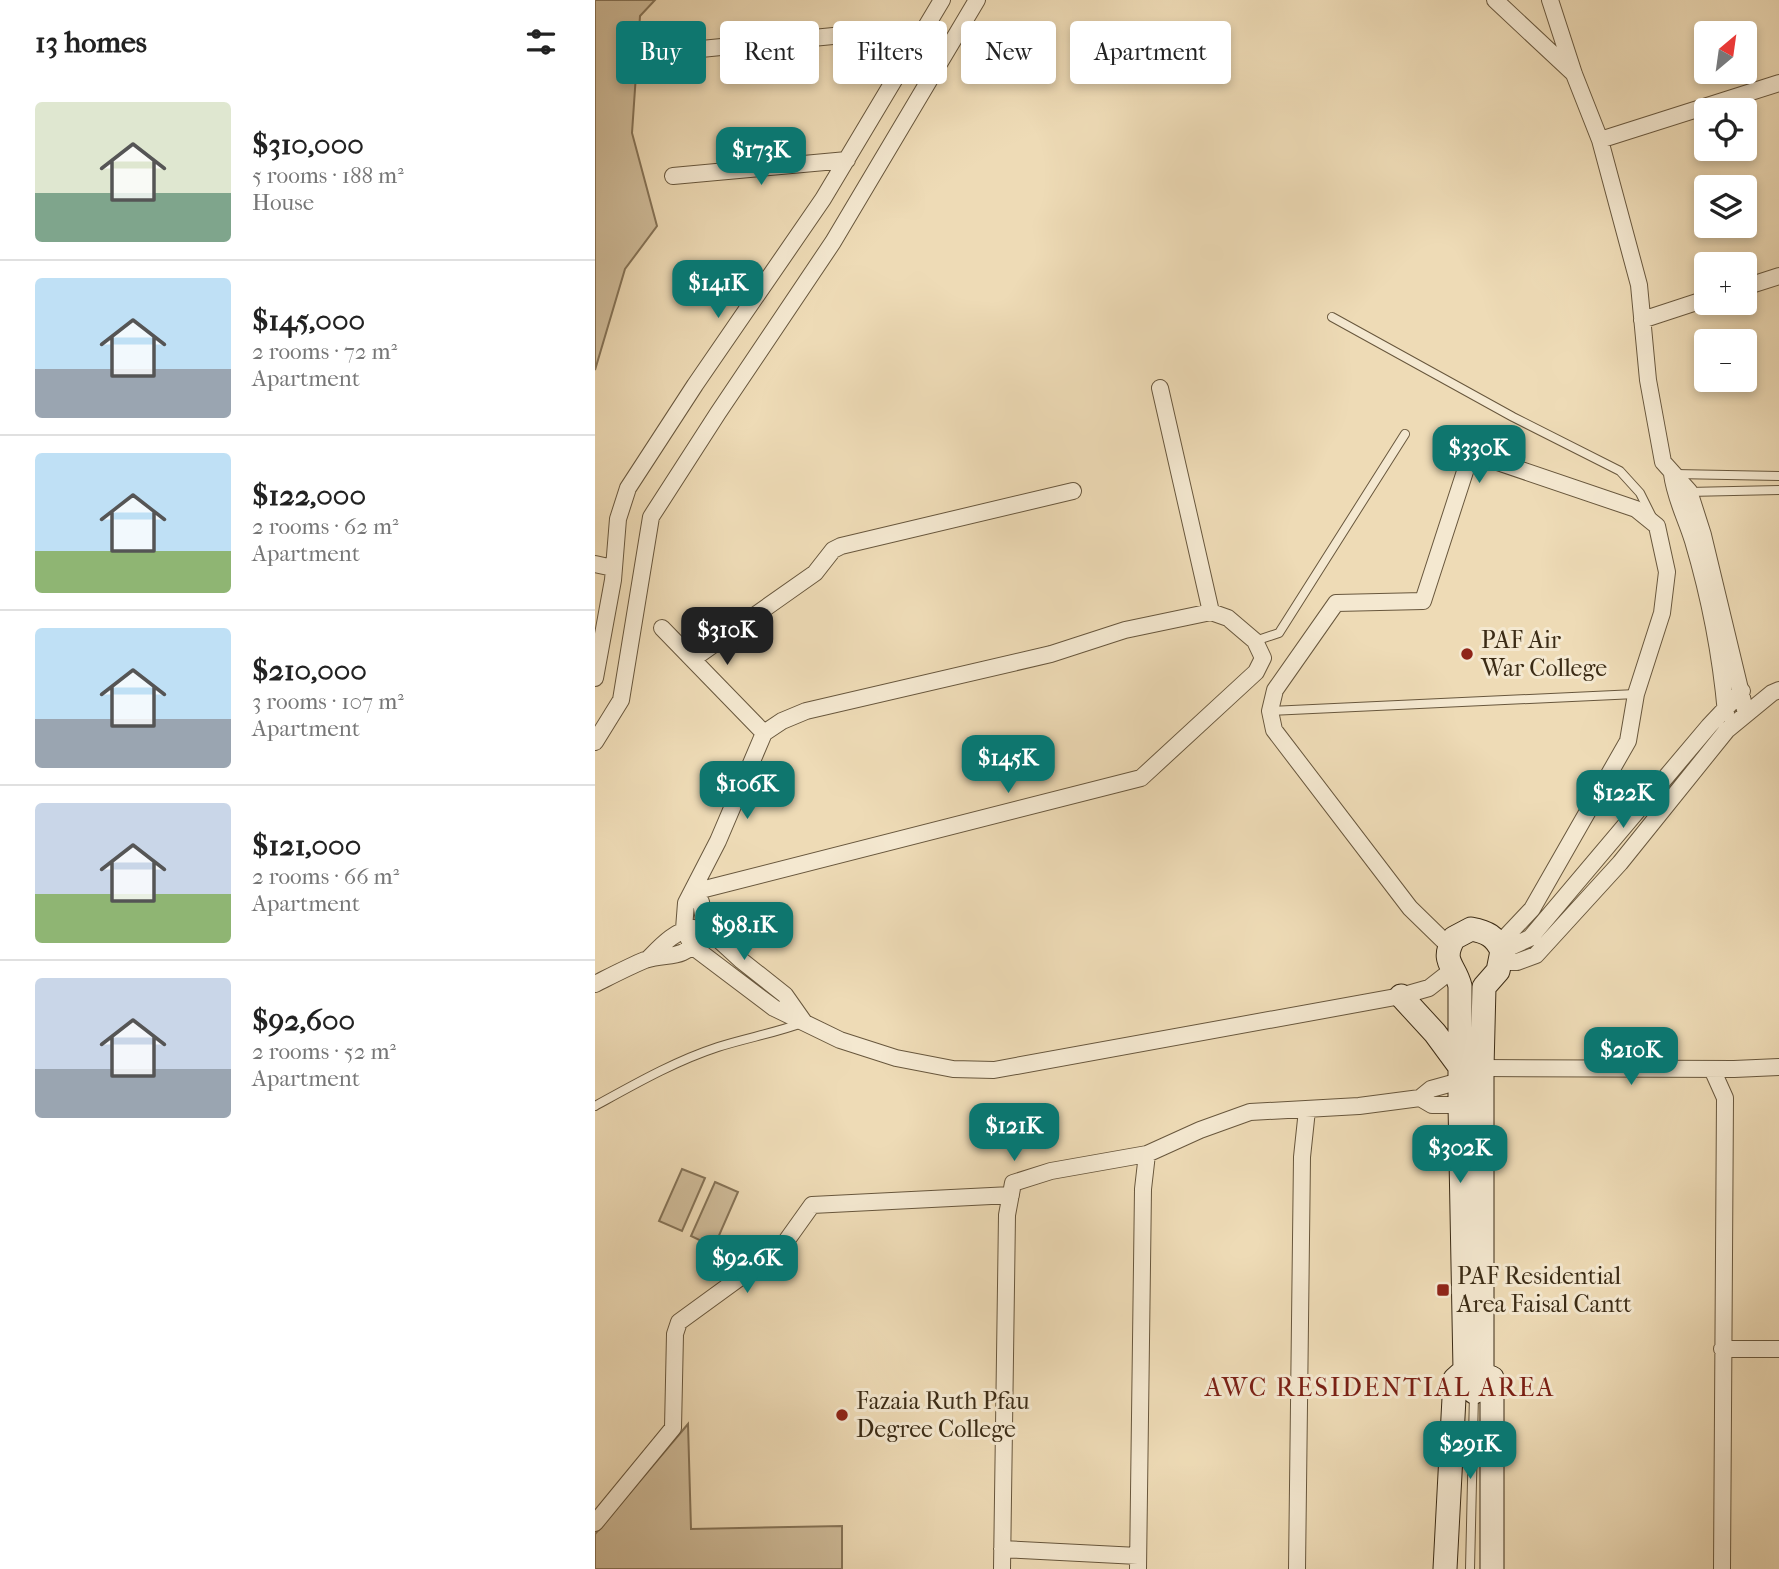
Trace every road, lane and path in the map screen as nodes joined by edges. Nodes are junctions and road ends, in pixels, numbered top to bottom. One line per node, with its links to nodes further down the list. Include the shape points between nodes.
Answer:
1 (941, 0): 5 (street)
2 (977, 0): 42 (street, via 833,242 652,517 621,700)
3 (1495, 0): 8 (street)
4 (1550, 0): 8 (street)
5 (929, 21)
6 (833, 36): 7 (street)
7 (706, 49)
8 (1574, 74): 11 (street)
9 (1779, 83): 11 (street)
10 (891, 84): 12 (street)
11 (1600, 140): 18 (street, via 1639,285)
12 (846, 160): 13 (street); 28 (street, via 628,488 618,519)
13 (673, 176)
14 (1779, 276): 15 (street)
15 (1757, 283)
16 (1694, 303): 18 (street)
17 (1332, 317): 26 (lane, via 1620,471 1640,493)
18 (1642, 320): 21 (street, via 1663,462)
19 (1160, 387): 29 (street)
20 (1405, 434): 31 (lane, via 1279,634)
21 (1672, 474): 22 (lane); 25 (street)
22 (1779, 476)
23 (1779, 490): 25 (lane)
24 (1073, 491): 32 (street, via 841,546 815,573)
25 (1682, 492): 35 (street, via 1703,535); 37 (street, via 1722,668)
26 (1657, 526): 36 (street, via 1667,572 1662,613); 38 (street, via 1636,509 1471,453 1423,601 1336,603 1275,690)
27 (595, 564): 28 (street)
28 (613, 568): 33 (street)
29 (1211, 612): 31 (street, via 1228,618); 41 (street, via 806,711)
30 (661, 628): 32 (street)
31 (1255, 641): 43 (street, via 1263,658 1255,672 1141,778)
32 (693, 659): 41 (street)
33 (595, 678)
34 (1779, 690): 39 (street)
35 (1742, 691): 37 (street); 39 (street)
36 (1636, 694): 38 (lane); 48 (street, via 1628,741 1532,909)
37 (1725, 708): 40 (street); 48 (street, via 1530,938)
38 (1270, 711): 47 (street, via 1273,730 1410,908)
39 (1746, 714): 40 (street)
40 (1727, 730): 48 (street, via 1620,863 1536,955 1517,962)
41 (764, 733): 43 (street)
42 (595, 742)
43 (693, 892): 44 (street, via 701,902); 45 (street, via 686,903)
44 (705, 927): 45 (street); 46 (street); 53 (street, via 785,995)
45 (684, 929): 46 (street); 49 (street)
46 (692, 946): 49 (street, via 677,956); 53 (street, via 774,1008)
47 (1450, 946): 48 (street, via 1454,938 1471,929 1493,936); 50 (street)
48 (1501, 952): 56 (street, via 1497,971 1484,987)
49 (648, 959): 51 (street)
50 (1452, 970): 52 (street, via 1429,988); 56 (street, via 1460,986)
51 (595, 984)
52 (1401, 996): 53 (street, via 994,1070 953,1069 896,1058 840,1040); 56 (street)
53 (804, 1022): 59 (lane, via 684,1060)
54 (1779, 1067): 55 (street)
55 (1712, 1069): 56 (street); 64 (street, via 1724,1098)
56 (1467, 1072): 57 (street); 58 (street); 62 (street)
57 (1420, 1098): 58 (street, via 1432,1105); 60 (street)
58 (1460, 1105): 62 (street)
59 (595, 1106)
60 (1307, 1110): 61 (street, via 1249,1112); 71 (street, via 1302,1157)
61 (1147, 1154): 63 (street, via 1013,1182); 69 (street)
62 (1472, 1163): 66 (street)
63 (1011, 1195): 67 (street, via 812,1205 782,1247 679,1322 673,1428); 68 (street)
64 (1722, 1349): 65 (street); 75 (street)
65 (1779, 1349)
66 (1473, 1387): 72 (street, via 1455,1379); 73 (lane); 74 (street, via 1492,1378)
67 (595, 1523)
68 (1002, 1549): 69 (street); 70 (street)
69 (1138, 1563)
70 (1002, 1569)
71 (1297, 1569)
72 (1445, 1569)
73 (1470, 1569)
74 (1492, 1569)
75 (1722, 1569)

